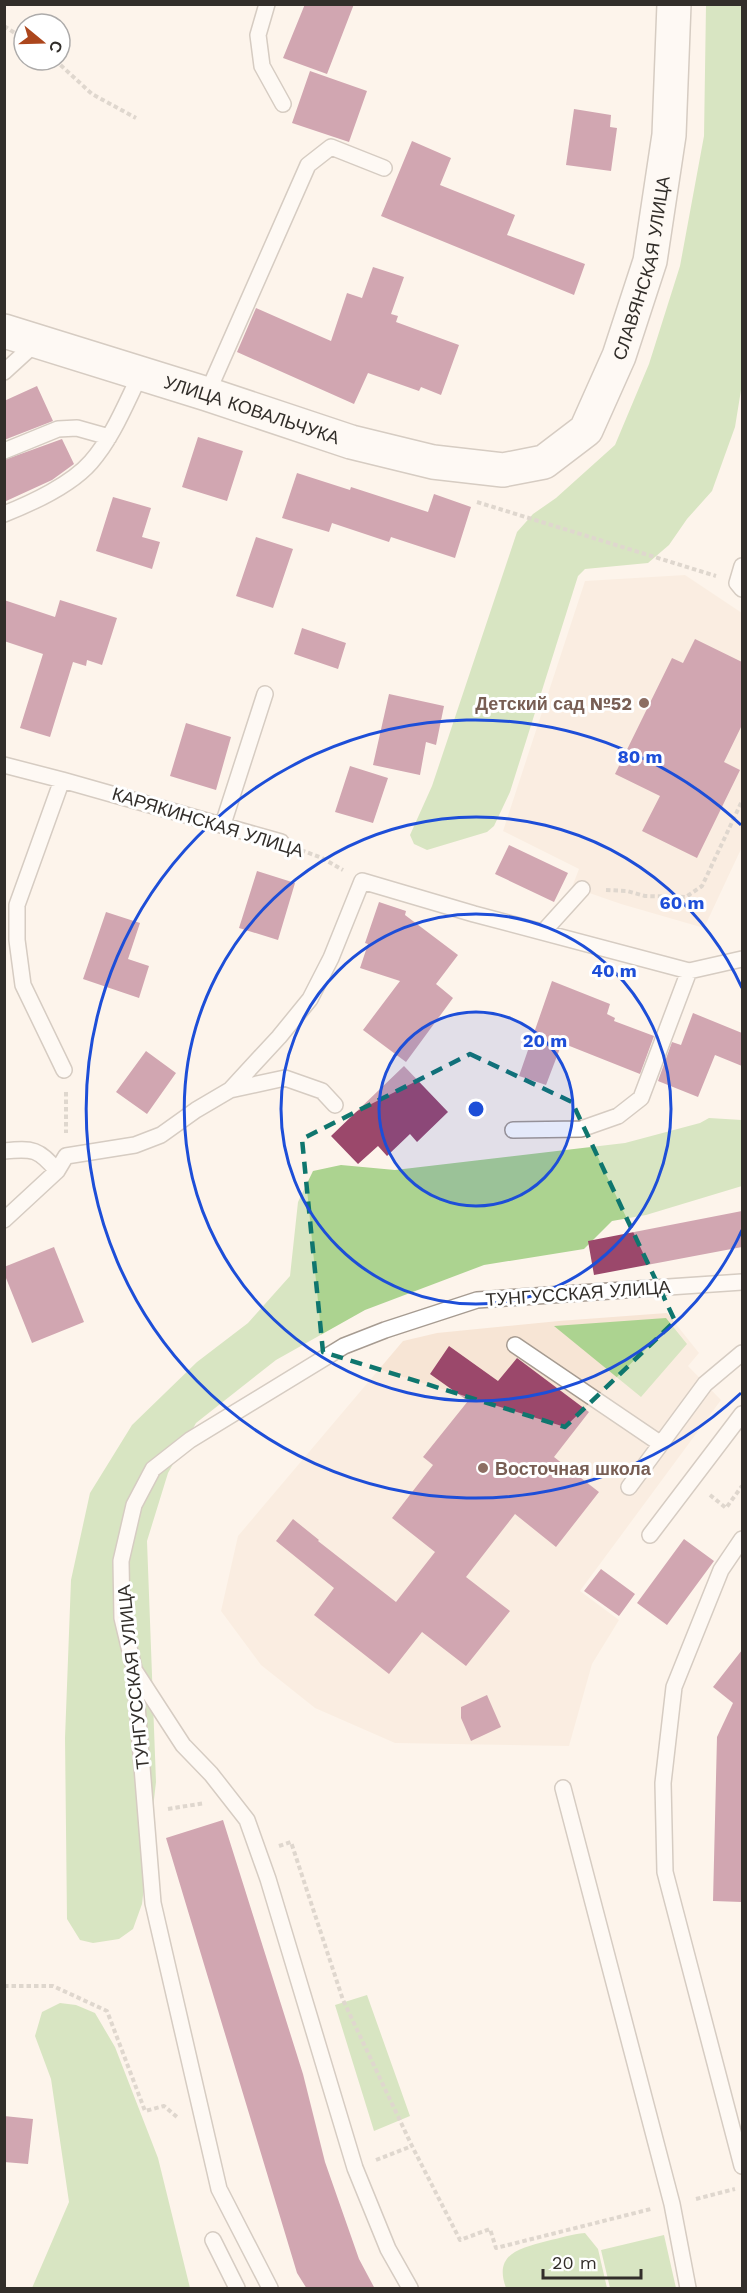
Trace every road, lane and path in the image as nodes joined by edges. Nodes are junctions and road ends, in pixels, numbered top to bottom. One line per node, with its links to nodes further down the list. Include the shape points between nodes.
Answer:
1 (267, 4): 4 (lane, via 258,35 262,66)
2 (674, 4): 13 (main road, СЛАВЯНСКАЯ УЛИЦА, via 669,135 651,261 619,356 586,430 544,462)
3 (68, 72): 5 (path, via 92,94)
4 (284, 104)
5 (136, 118)
6 (384, 168): 10 (lane, via 331,147 308,165)
7 (16, 339): 8 (lane); 9 (main road, УЛИЦА КОВАЛЬЧУКА)
8 (4, 372)
9 (141, 373): 10 (main road, УЛИЦА КОВАЛЬЧУКА); 11 (lane)
10 (207, 393): 13 (main road, УЛИЦА КОВАЛЬЧУКА, via 351,442 433,462)
11 (109, 436): 12 (lane, via 77,428 58,429); 15 (lane, via 91,462 71,480)
12 (4, 450)
13 (503, 470)
14 (482, 504): 17 (path)
15 (4, 514)
16 (742, 567): 17 (lane)
17 (740, 586)
18 (266, 694): 22 (lane)
19 (4, 765): 20 (lane, КАРЯКИНСКАЯ УЛИЦА)
20 (62, 780): 22 (lane, КАРЯКИНСКАЯ УЛИЦА); 26 (lane)
21 (742, 801): 25 (path, via 702,886 686,897)
22 (223, 824): 23 (lane, КАРЯКИНСКАЯ УЛИЦА)
23 (281, 842): 24 (path, КАРЯКИНСКАЯ УЛИЦА, via 322,858)
24 (363, 881): 27 (lane); 31 (lane, via 332,958 310,999)
25 (582, 889): 27 (lane)
26 (10, 925): 30 (lane, via 17,940 23,985)
27 (544, 931): 29 (lane)
28 (742, 959): 29 (lane)
29 (689, 971): 33 (lane, via 641,1098 618,1116 581,1129)
30 (64, 1070): 35 (path)
31 (230, 1090): 32 (lane, via 285,1078 322,1091); 35 (lane, via 161,1135 135,1145)
32 (335, 1105)
33 (513, 1130)
34 (4, 1151): 36 (lane, via 24,1149 43,1154)
35 (66, 1156): 36 (lane)
36 (57, 1171): 37 (lane)
37 (4, 1220)
38 (742, 1282): 48 (lane, ТУНГУССКАЯ УЛИЦА, via 477,1300 344,1346 190,1440 153,1469 134,1505 121,1561 122,1618)
39 (515, 1345): 42 (lane)
40 (742, 1353): 42 (lane, via 705,1384)
41 (742, 1414): 46 (lane)
42 (661, 1444): 44 (lane)
43 (742, 1486): 45 (path)
44 (629, 1487)
45 (726, 1508)
46 (650, 1535)
47 (742, 1539): 56 (lane, via 722,1569 674,1687 663,1783 665,1872)
48 (134, 1668): 50 (lane, via 183,1745); 51 (lane, ТУНГУССКАЯ УЛИЦА)
49 (563, 1788): 65 (lane, via 672,2204)
50 (231, 1799): 51 (path); 57 (lane, via 247,1820 264,1869)
51 (147, 1812): 63 (lane, ТУНГУССКАЯ УЛИЦА, via 153,1902 219,2189)
52 (299, 1865): 55 (path, via 343,2000)
53 (4, 1986): 54 (path, via 53,1986 107,2011 145,2111 164,2106)
54 (182, 2122)
55 (412, 2146): 57 (path); 60 (path, via 460,2240 490,2229 496,2248)
56 (742, 2166)
57 (355, 2168): 64 (lane, via 388,2249)
58 (727, 2191): 59 (path)
59 (691, 2200)
60 (637, 2213)
61 (213, 2240): 62 (lane)
62 (237, 2289)
63 (270, 2289)
64 (410, 2289)
65 (688, 2289)

